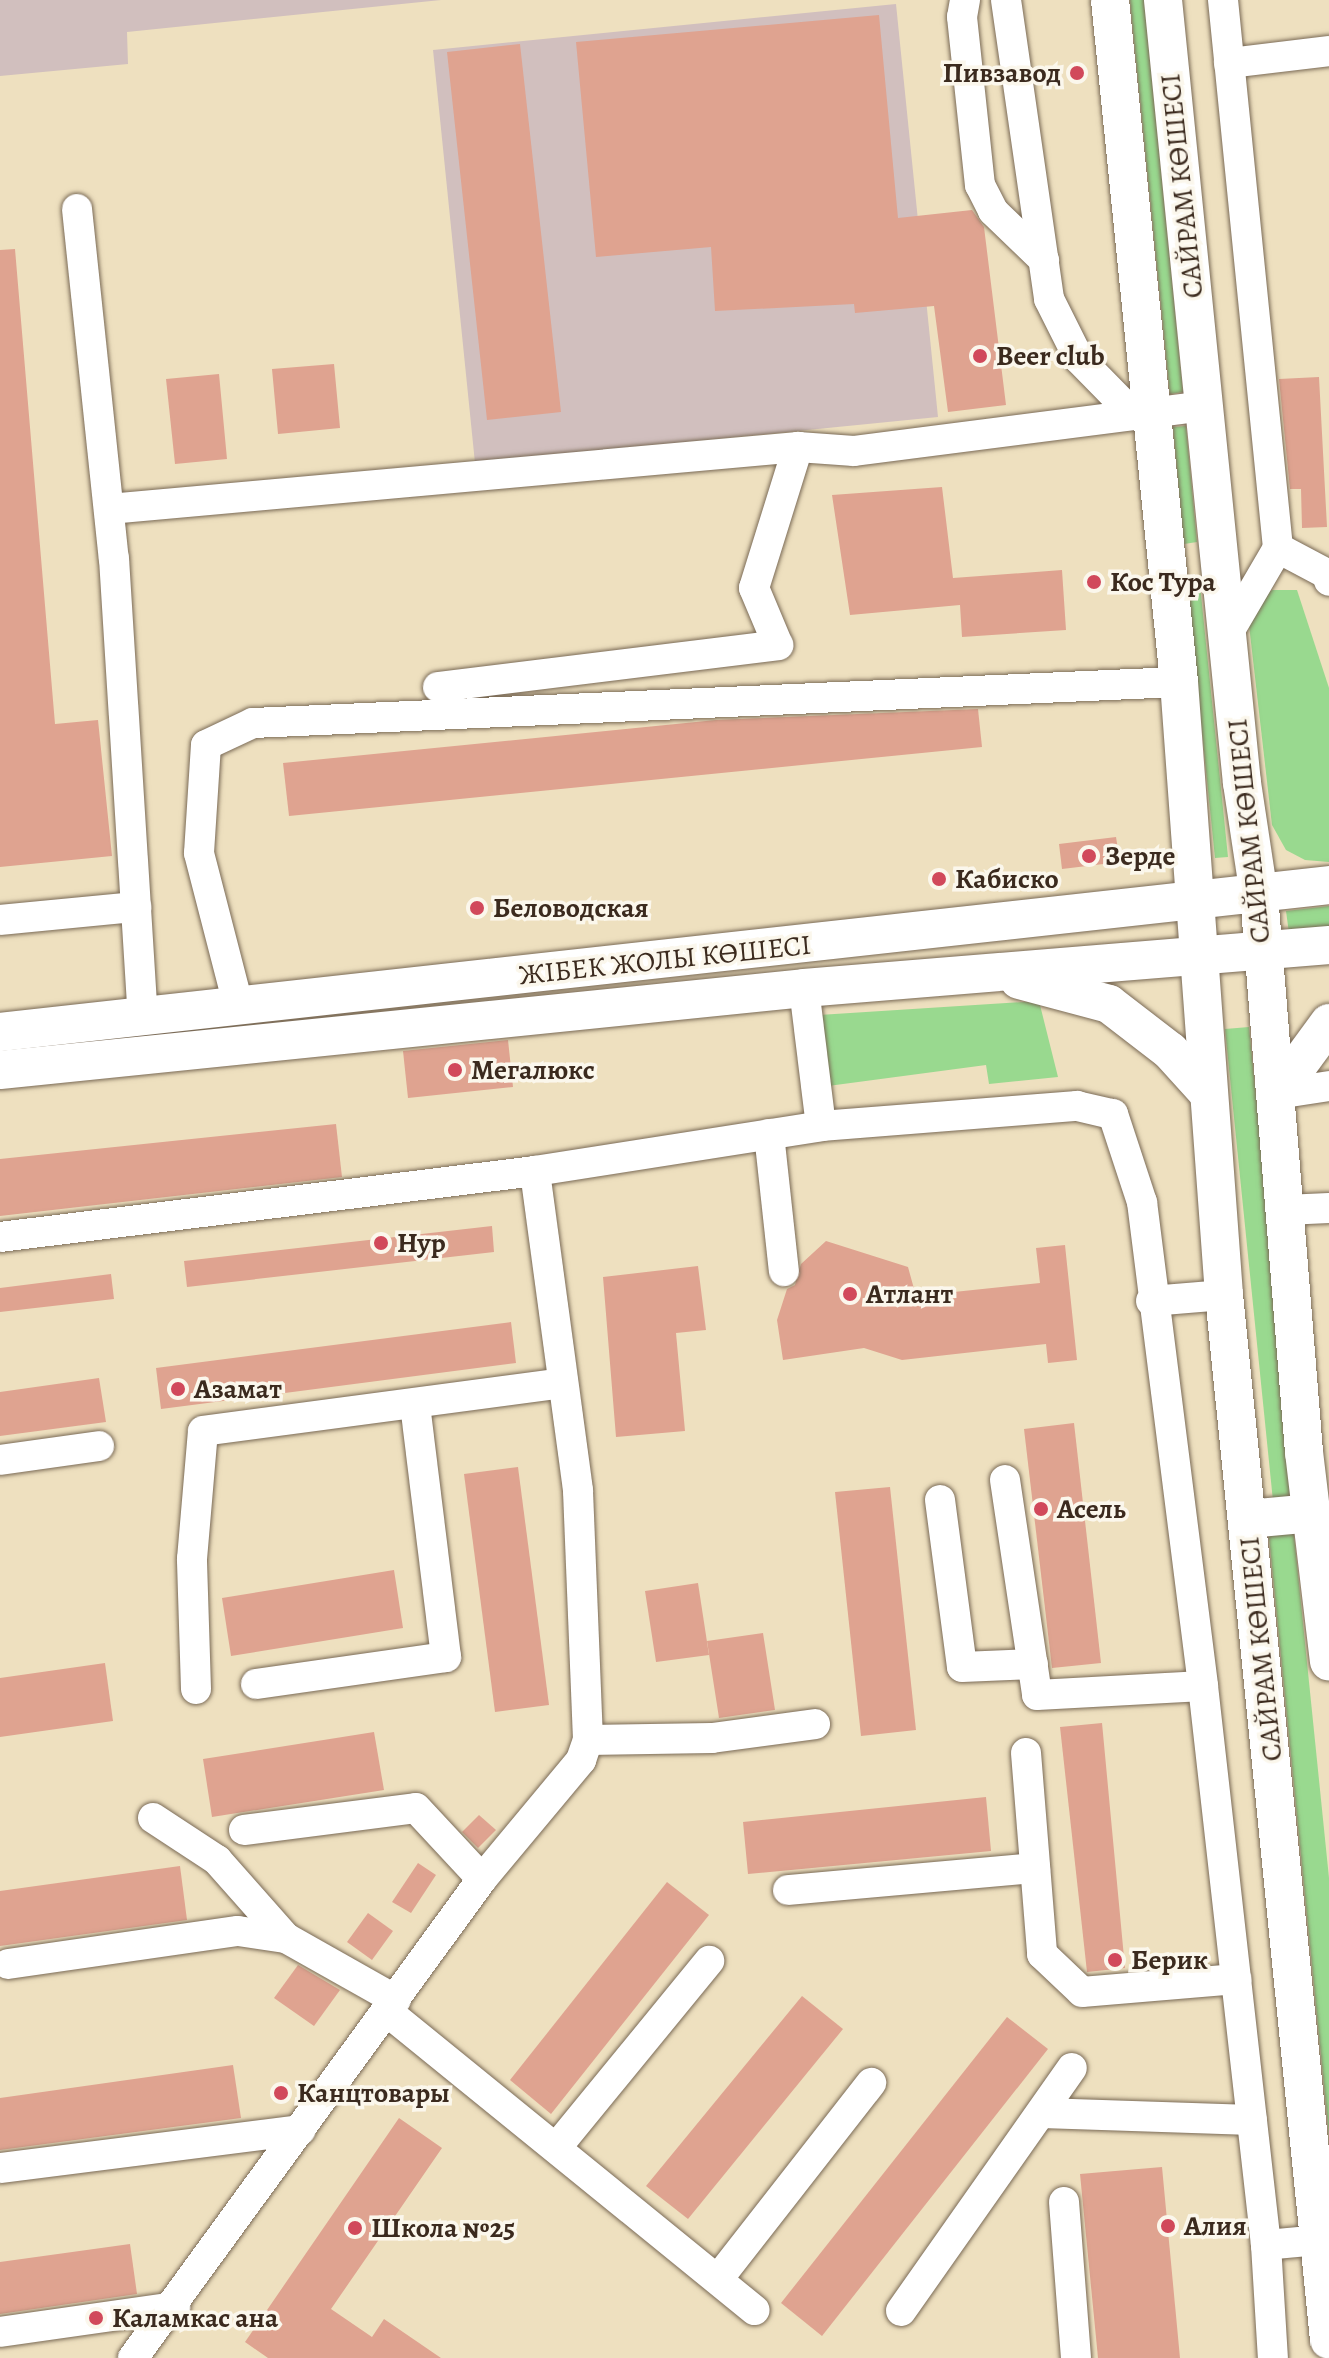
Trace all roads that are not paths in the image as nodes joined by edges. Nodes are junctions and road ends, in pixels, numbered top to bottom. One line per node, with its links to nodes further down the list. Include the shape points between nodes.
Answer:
1 (965, 0): 9 (street, via 962,17 980,185 993,211)
2 (1006, 0): 9 (street)
3 (1110, 0): 11 (main road, САЙРАМ КӨШЕСІ)
4 (1163, 0): 10 (main road, САЙРАМ КӨШЕСІ)
5 (1223, 0): 7 (street)
6 (1329, 51): 7 (street)
7 (1229, 63): 14 (street)
8 (77, 209): 13 (street)
9 (1044, 260): 11 (street, via 1049,299 1079,359)
10 (1206, 406): 11 (street); 15 (main road, САЙРАМ КӨШЕСІ)
11 (1142, 413): 12 (street, via 1104,423 854,451); 16 (main road, САЙРАМ КӨШЕСІ)
12 (798, 447): 13 (street); 20 (street, via 754,588 778,645)
13 (109, 509): 24 (street)
14 (1278, 548): 17 (street); 18 (street)
15 (1222, 558): 16 (main road); 18 (main road, САЙРАМ КӨШЕСІ)
16 (1167, 566): 19 (main road, САЙРАМ КӨШЕСІ)
17 (1328, 577)
18 (1229, 632): 22 (main road, САЙРАМ КӨШЕСІ)
19 (1179, 682): 23 (main road, САЙРАМ КӨШЕСІ); 31 (street, via 253,723 206,745 199,853)
20 (438, 687)
21 (1329, 885): 22 (main road, ЖІБЕК ЖОЛЫ КӨШЕСІ)
22 (1259, 895): 23 (main road, ЖІБЕК ЖОЛЫ КӨШЕСІ); 27 (main road, САЙРАМ КӨШЕСІ)
23 (1193, 900): 28 (main road, САЙРАМ КӨШЕСІ); 31 (main road, ЖІБЕК ЖОЛЫ КӨШЕСІ)
24 (136, 907): 25 (street); 32 (street)
25 (0, 920)
26 (1329, 945): 27 (main road, ЖІБЕК ЖОЛЫ КӨШЕСІ)
27 (1263, 952): 28 (main road, ЖІБЕК ЖОЛЫ КӨШЕСІ); 38 (main road, САЙРАМ КӨШЕСІ)
28 (1198, 957): 29 (main road, ЖІБЕК ЖОЛЫ КӨШЕСІ); 37 (main road, САЙРАМ КӨШЕСІ)
29 (993, 973): 30 (main road, ЖІБЕК ЖОЛЫ КӨШЕСІ); 37 (main road, via 1109,1004 1170,1051)
30 (804, 988): 35 (main road, ЖІБЕК ЖОЛЫ КӨШЕСІ); 39 (street)
31 (239, 1008): 32 (main road, ЖІБЕК ЖОЛЫ КӨШЕСІ)
32 (143, 1017): 34 (main road, ЖІБЕК ЖОЛЫ КӨШЕСІ)
33 (1329, 1023): 38 (main road)
34 (0, 1032)
35 (0, 1070)
36 (1329, 1086): 38 (street)
37 (1209, 1094): 46 (main road, САЙРАМ КӨШЕСІ)
38 (1277, 1094): 43 (main road, САЙРАМ КӨШЕСІ)
39 (821, 1126): 40 (street); 47 (street, via 1077,1106 1113,1114 1142,1202)
40 (769, 1134): 41 (street); 45 (street)
41 (535, 1171): 44 (street); 48 (street)
42 (1329, 1208): 43 (street)
43 (1285, 1210): 51 (main road, САЙРАМ КӨШЕСІ)
44 (0, 1237)
45 (784, 1271)
46 (1224, 1295): 47 (street); 56 (main road, САЙРАМ КӨШЕСІ)
47 (1151, 1301): 60 (street)
48 (561, 1383): 49 (street); 63 (street, via 578,1490)
49 (415, 1405): 59 (street, via 446,1657); 61 (street, via 203,1431 192,1559)
50 (99, 1446): 52 (street)
51 (1317, 1453): 55 (main road, САЙРАМ КӨШЕСІ)
52 (0, 1460)
53 (1005, 1480): 58 (street)
54 (940, 1500): 58 (street, via 962,1667)
55 (1313, 1513): 56 (main road); 57 (main road, САЙРАМ КӨШЕСІ)
56 (1248, 1519): 83 (main road, САЙРАМ КӨШЕСІ)
57 (1329, 1662)
58 (1033, 1664): 60 (street, via 1037,1695)
59 (256, 1684)
60 (1203, 1686): 73 (street)
61 (196, 1689)
62 (815, 1724): 63 (street, via 712,1738)
63 (588, 1740): 68 (street, via 581,1760)
64 (1026, 1753): 67 (street)
65 (153, 1818): 70 (street, via 217,1860)
66 (244, 1830): 68 (street, via 416,1808)
67 (1035, 1868): 69 (street); 73 (street, via 1042,1954 1082,1992)
68 (482, 1879): 74 (street)
69 (788, 1890)
70 (286, 1938): 72 (street, via 238,1931); 74 (street)
71 (709, 1961): 80 (street)
72 (8, 1964)
73 (1236, 1979): 78 (street)
74 (392, 2007): 79 (street); 80 (street)
75 (1072, 2068): 77 (street)
76 (871, 2083): 85 (street)
77 (1042, 2113): 78 (street); 88 (street)
78 (1252, 2120): 84 (street)
79 (301, 2130): 81 (street); 86 (street)
80 (556, 2148): 85 (street)
81 (0, 2168)
82 (1064, 2202): 92 (street)
83 (1319, 2240): 84 (street); 90 (main road, САЙРАМ КӨШЕСІ)
84 (1266, 2245): 93 (street)
85 (718, 2279): 87 (street)
86 (175, 2307): 89 (street); 91 (street)
87 (754, 2310)
88 (901, 2311)
89 (0, 2332)
90 (1329, 2340)
91 (133, 2358)
92 (1076, 2358)
93 (1273, 2358)

